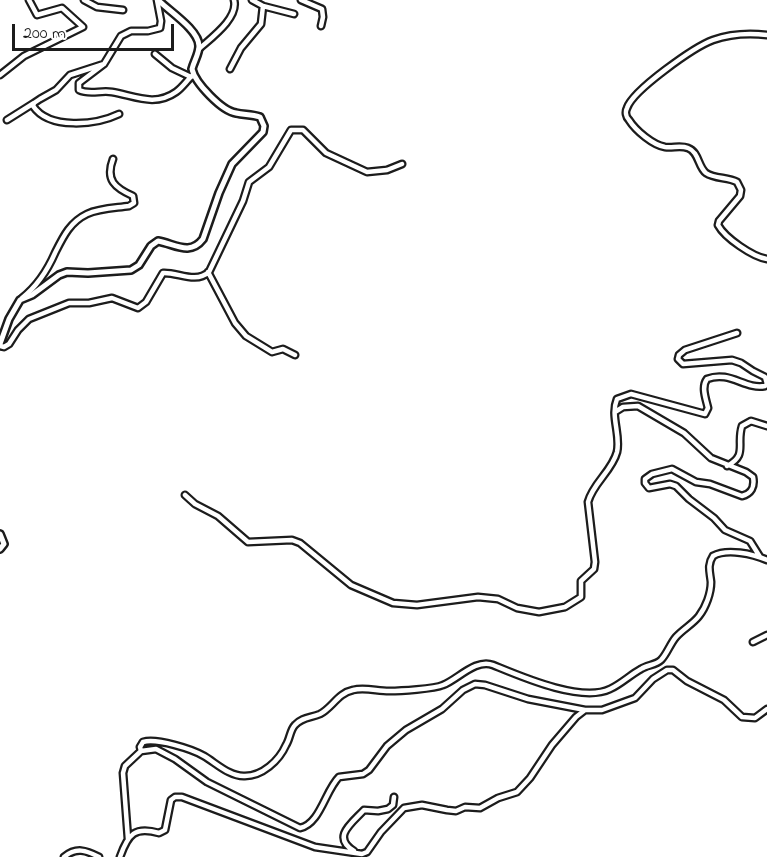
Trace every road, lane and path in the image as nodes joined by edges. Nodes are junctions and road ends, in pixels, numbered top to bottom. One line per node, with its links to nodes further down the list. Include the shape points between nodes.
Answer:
1 (29, 0): 16 (street, via 36,15 62,8 83,27 24,56)
2 (84, 0): 8 (street, via 97,7)
3 (158, 0): 12 (street, via 196,35); 14 (street, via 160,27 121,36)
4 (234, 0): 12 (street, via 227,21)
5 (252, 0): 7 (street)
6 (301, 0): 10 (street, via 322,9)
7 (263, 6): 9 (street); 15 (street, via 261,24)
8 (123, 10)
9 (294, 14)
10 (321, 26)
11 (767, 35): 23 (street, via 728,36 697,48 642,90 630,102 626,114 633,126 658,145 689,148 708,174 737,182 740,196 718,225 728,237)
12 (199, 49): 17 (street)
13 (155, 54): 17 (street, via 172,68)
14 (104, 64): 17 (street, via 80,83 79,90 157,101 179,90); 18 (street, via 70,75 52,93)
15 (230, 69)
16 (0, 75)
17 (192, 76): 25 (street, via 225,108 260,117 264,126 263,132 232,164 199,245 187,249 158,241 139,266 131,270 59,274)
18 (34, 103): 19 (street, via 41,115 57,121 103,120); 20 (street)
19 (119, 114)
20 (7, 120)
21 (113, 159): 25 (street, via 112,180 133,196 134,202 88,214 72,225 31,291)
22 (402, 164): 24 (street, via 367,172 326,153 303,130 291,130 269,167 249,182)
23 (767, 260)
24 (208, 272): 27 (street, via 195,278 163,273 146,302 138,308 112,298 59,306 29,319 9,344); 28 (street, via 233,320 246,336 272,352 283,349)
25 (20, 300): 27 (street)
26 (737, 333): 29 (street, via 684,350 678,359 683,364 737,361 765,377 765,386 753,386 732,377 712,377 704,383 708,408 705,414 631,394 617,399)
27 (0, 345)
28 (295, 355)
29 (615, 412): 31 (street, via 638,406 684,433 711,458); 32 (street, via 618,448 588,502 594,569 581,581 581,597 557,610 532,612 498,599 478,597 417,605 393,603 351,585 300,543 248,542)
30 (767, 426): 31 (street, via 751,422 742,426 740,455)
31 (727, 466): 35 (street, via 753,477 749,494 737,496 672,469 652,474 645,483 649,488 676,486 725,530 750,541)
32 (185, 495)
33 (0, 534): 34 (street, via 4,544)
34 (0, 549)
35 (760, 557): 36 (street); 41 (street, via 724,553 713,556 708,565 709,596 698,618 674,638 663,658 610,689 578,692 482,665 430,689 346,692 320,714 295,725 286,746 269,768 247,777 231,773 202,755 161,742 143,742)
36 (767, 560)
37 (767, 635): 38 (street)
38 (753, 642)
39 (767, 709): 40 (street, via 755,718 742,717 728,703 670,670 653,679 635,698 602,710)
40 (585, 710): 41 (street, via 528,699 485,685 470,686 442,709 406,730 369,770 339,777 312,820 300,828 207,782 156,749); 44 (street, via 561,733 517,792 480,808 404,808 367,852)
41 (141, 751): 43 (street, via 123,772)
42 (394, 797): 44 (street, via 388,808 364,810 345,833 345,844)
43 (128, 839): 44 (street, via 140,829 159,833 165,830 171,800 182,797 315,847); 47 (street)
44 (357, 852)
45 (64, 857): 46 (street, via 78,850)
46 (99, 857)
47 (120, 857)

